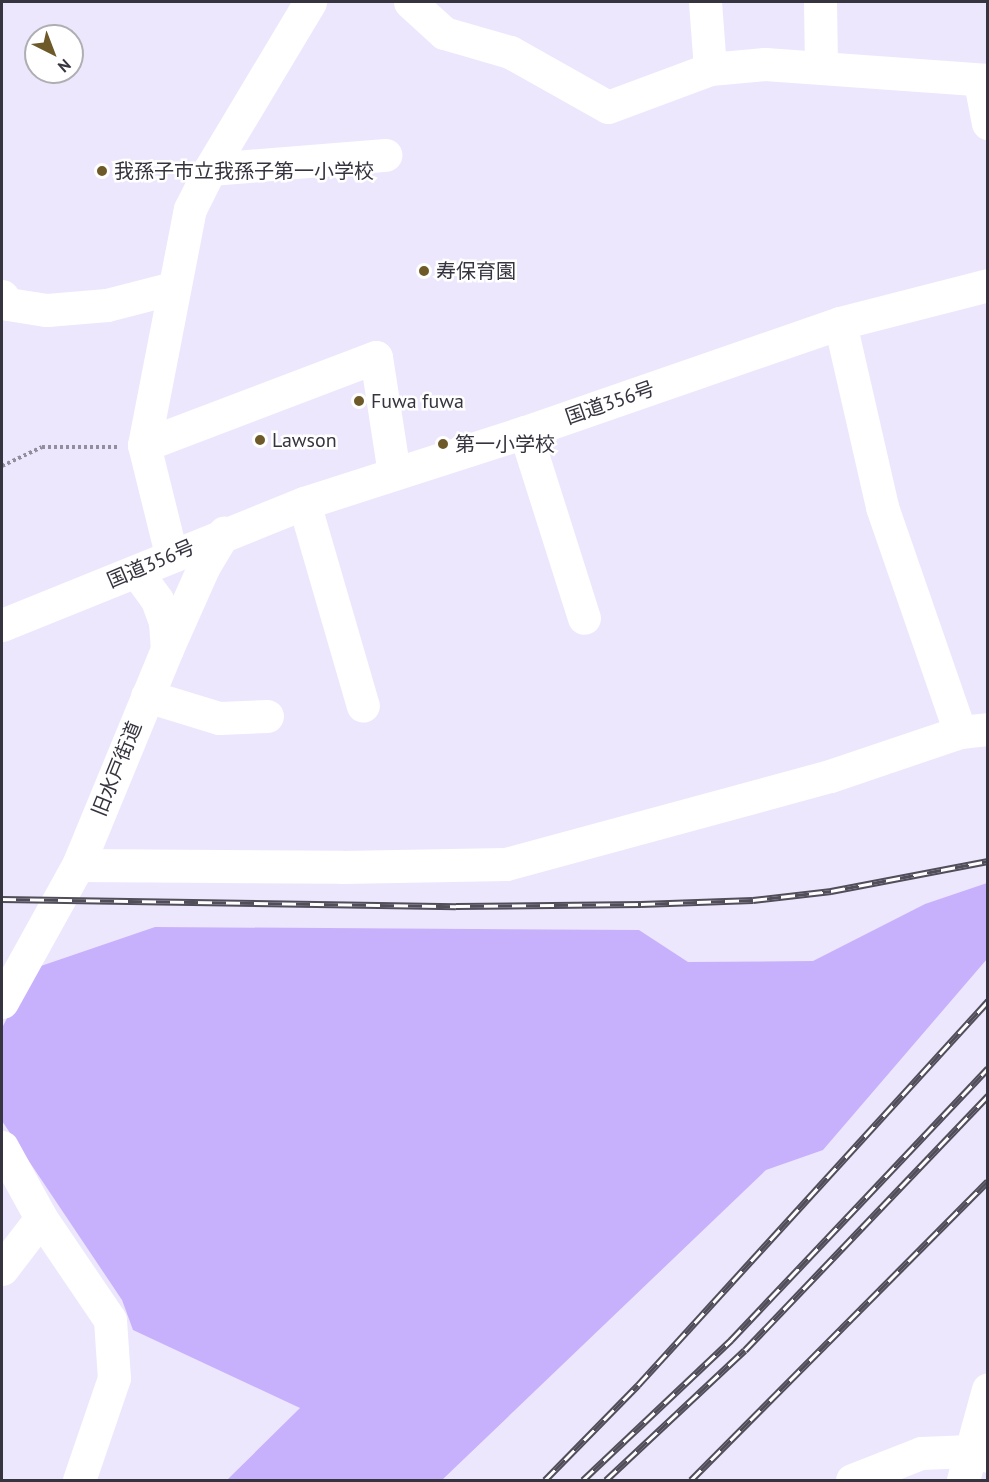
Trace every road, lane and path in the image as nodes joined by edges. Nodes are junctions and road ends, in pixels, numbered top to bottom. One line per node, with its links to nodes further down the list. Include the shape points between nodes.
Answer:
1 (309, 2): 10 (main road)
2 (410, 2): 6 (main road, via 444,33 510,52 608,107)
3 (705, 2): 6 (main road)
4 (820, 2): 5 (main road)
5 (821, 66): 6 (main road, via 765,64); 7 (main road)
6 (710, 69)
7 (984, 81): 8 (main road)
8 (987, 123)
9 (385, 155): 10 (main road)
10 (210, 169): 12 (main road, via 190,209)
11 (987, 285): 14 (main road, 国道356号)
12 (173, 288): 13 (main road, via 107,305 47,310 8,304); 16 (main road)
13 (2, 296)
14 (840, 323): 15 (main road, 国道356号); 29 (main road, via 882,507)
15 (525, 432): 18 (main road, 国道356号); 23 (main road)
16 (144, 445): 17 (path, via 42,447); 18 (main road, via 376,357); 21 (main road)
17 (2, 466)
18 (394, 473): 19 (main road, 国道356号)
19 (304, 503): 20 (main road, 国道356号); 27 (main road)
20 (224, 533): 21 (main road, 国道356号); 25 (main road, 旧水戸街道, via 204,566)
21 (171, 555): 22 (main road, 国道356号)
22 (136, 571): 24 (main road, 国道356号); 25 (main road, via 157,600 165,622)
23 (584, 618)
24 (2, 625)
25 (167, 649): 26 (main road, 旧水戸街道)
26 (147, 696): 28 (main road, via 219,718); 30 (main road, 旧水戸街道)
27 (363, 706)
28 (267, 716)
29 (974, 731): 30 (main road, via 830,776 506,864)
30 (78, 865): 31 (main road, 旧水戸街道)
31 (2, 1002)
32 (2, 1147): 33 (main road)
33 (41, 1218): 34 (main road); 37 (main road, via 110,1320 114,1378)
34 (2, 1269)
35 (987, 1389): 36 (main road)
36 (974, 1463): 38 (main road, via 921,1453)
37 (79, 1480)
38 (852, 1480)

